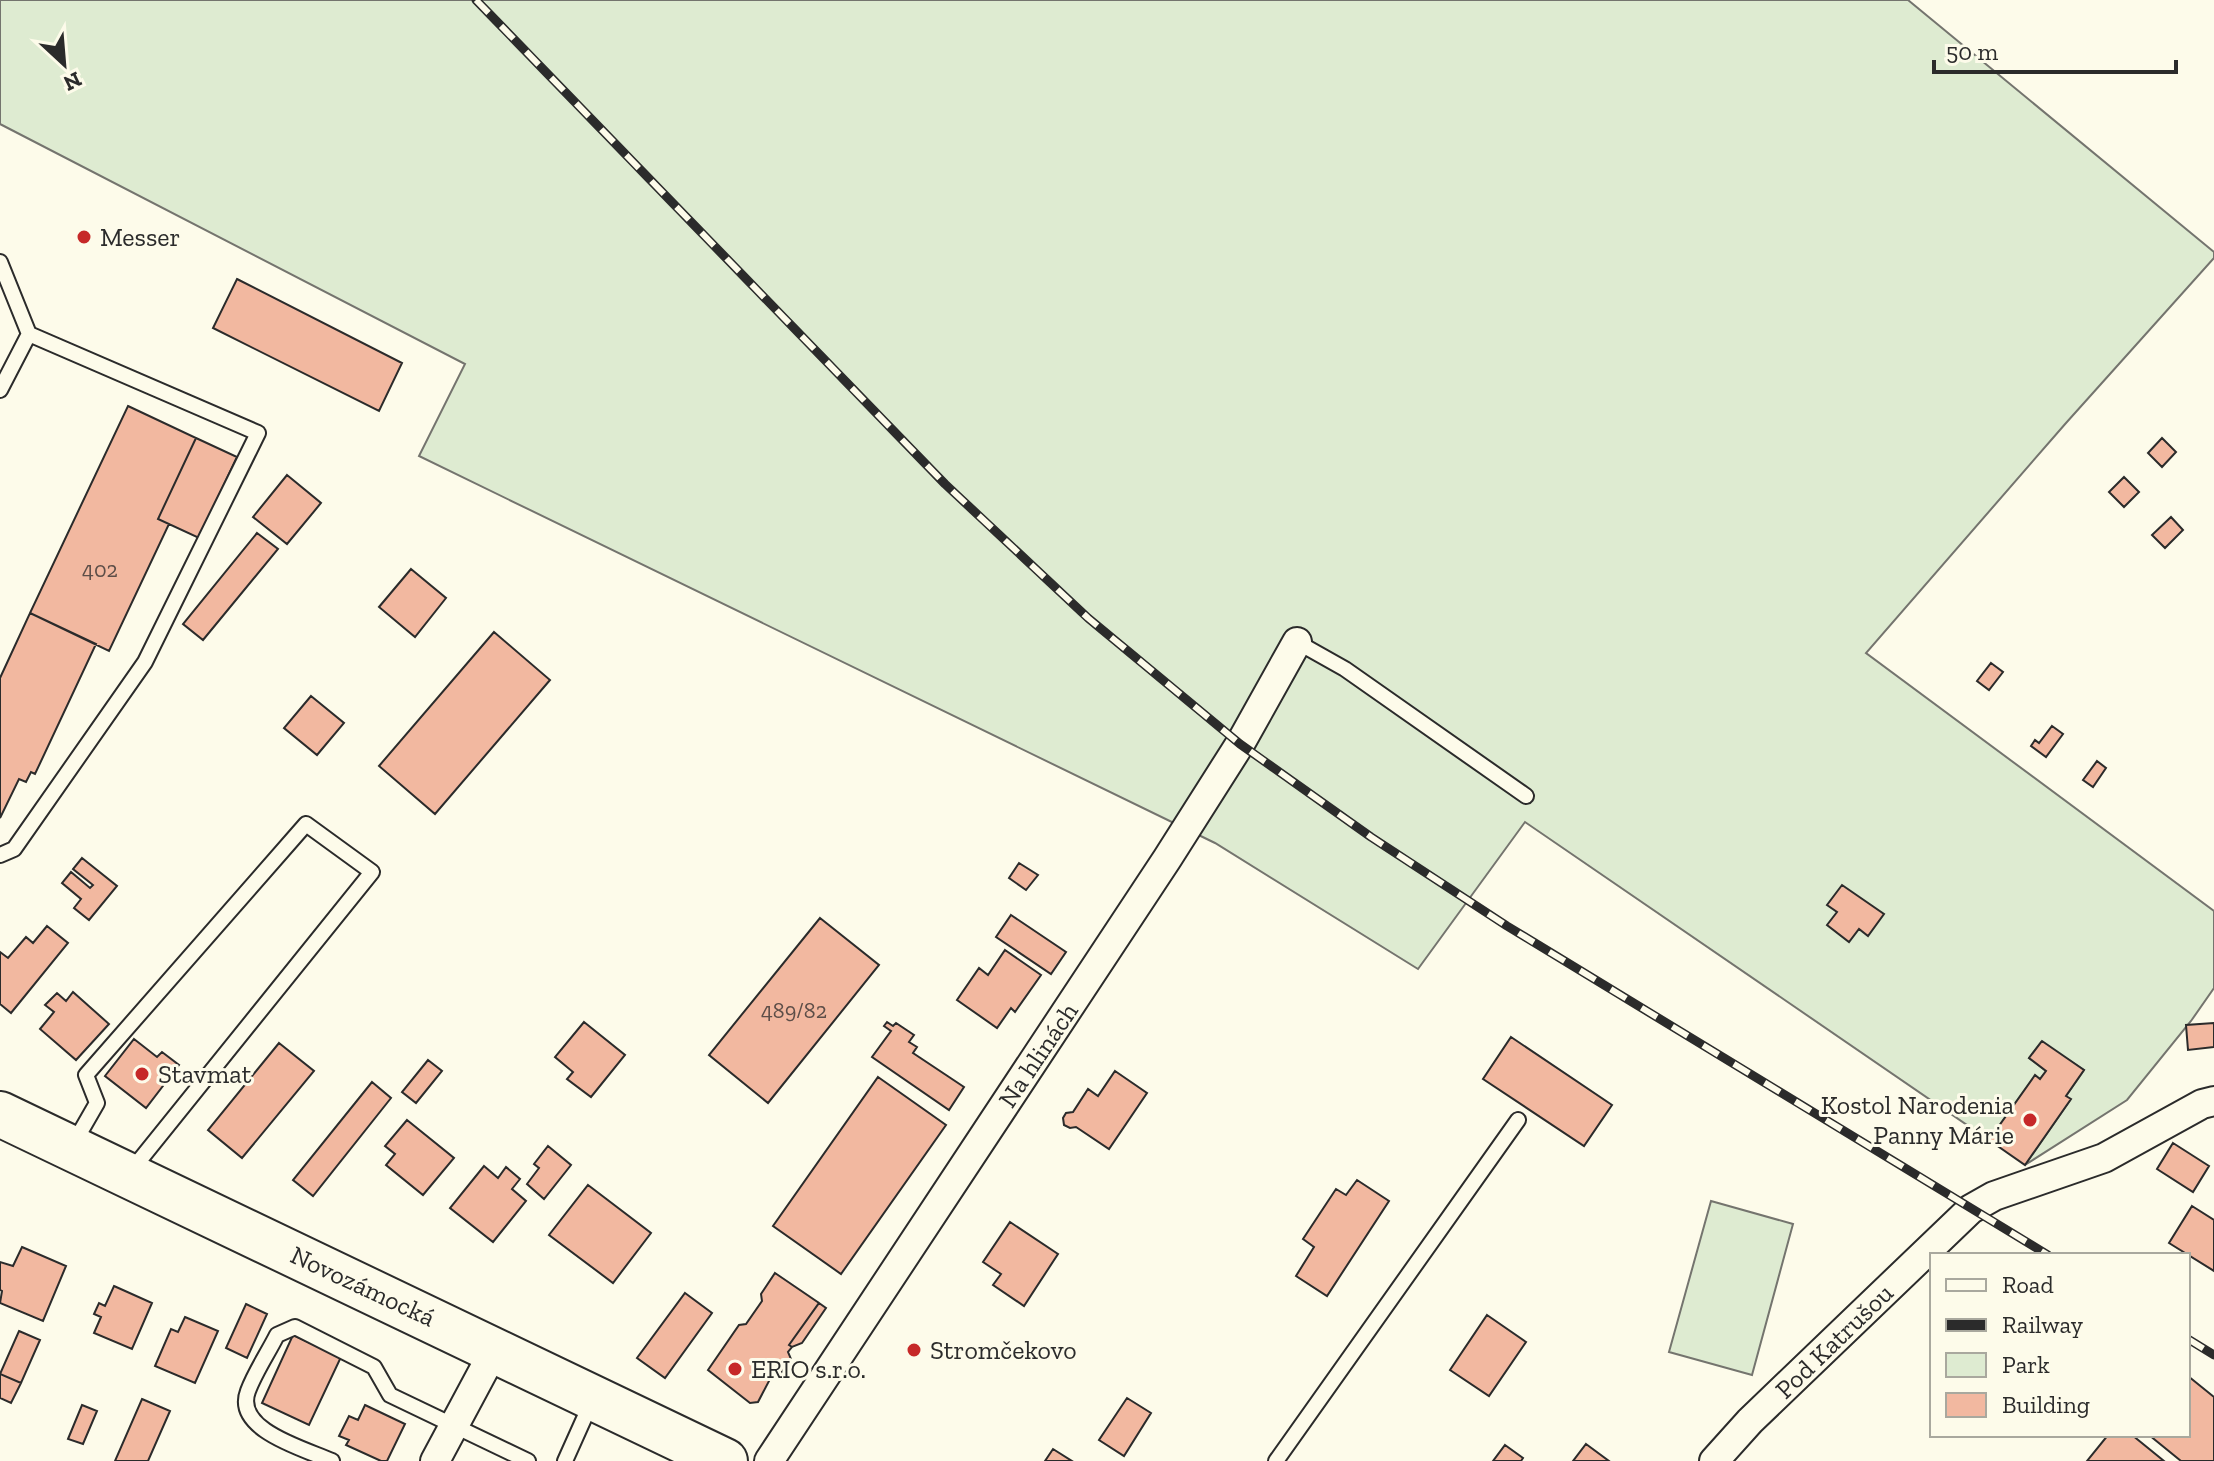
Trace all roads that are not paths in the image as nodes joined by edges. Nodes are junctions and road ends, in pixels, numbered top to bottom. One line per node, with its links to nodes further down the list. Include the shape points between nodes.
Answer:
1 (0, 262): 2 (lane)
2 (29, 334): 3 (lane); 6 (lane, via 258,433 145,662 14,849)
3 (0, 390)
4 (1297, 642): 5 (lane, via 1345,669); 20 (street, Na hlinách, via 1176,846)
5 (1526, 796)
6 (0, 855)
7 (2214, 1101): 22 (street, Pod Katrušou, via 2104,1158 1971,1209)
8 (0, 1114): 10 (main road, Novozámocká)
9 (1518, 1120): 21 (lane)
10 (71, 1148): 11 (main road, Novozámocká); 11 (lane, via 97,1103 86,1075 306,824 372,872)
11 (129, 1174): 12 (main road, Novozámocká)
12 (495, 1349): 13 (main road, Novozámocká); 14 (street)
13 (594, 1397): 18 (lane); 19 (main road, Novozámocká)
14 (452, 1427): 15 (lane, via 390,1395 374,1367 295,1327 286,1329 277,1335 246,1394 247,1409 262,1430); 16 (street); 17 (lane)
15 (332, 1461)
16 (435, 1461)
17 (528, 1461)
18 (565, 1461)
19 (725, 1461)
20 (769, 1461)
21 (1276, 1461)
22 (1714, 1461)

